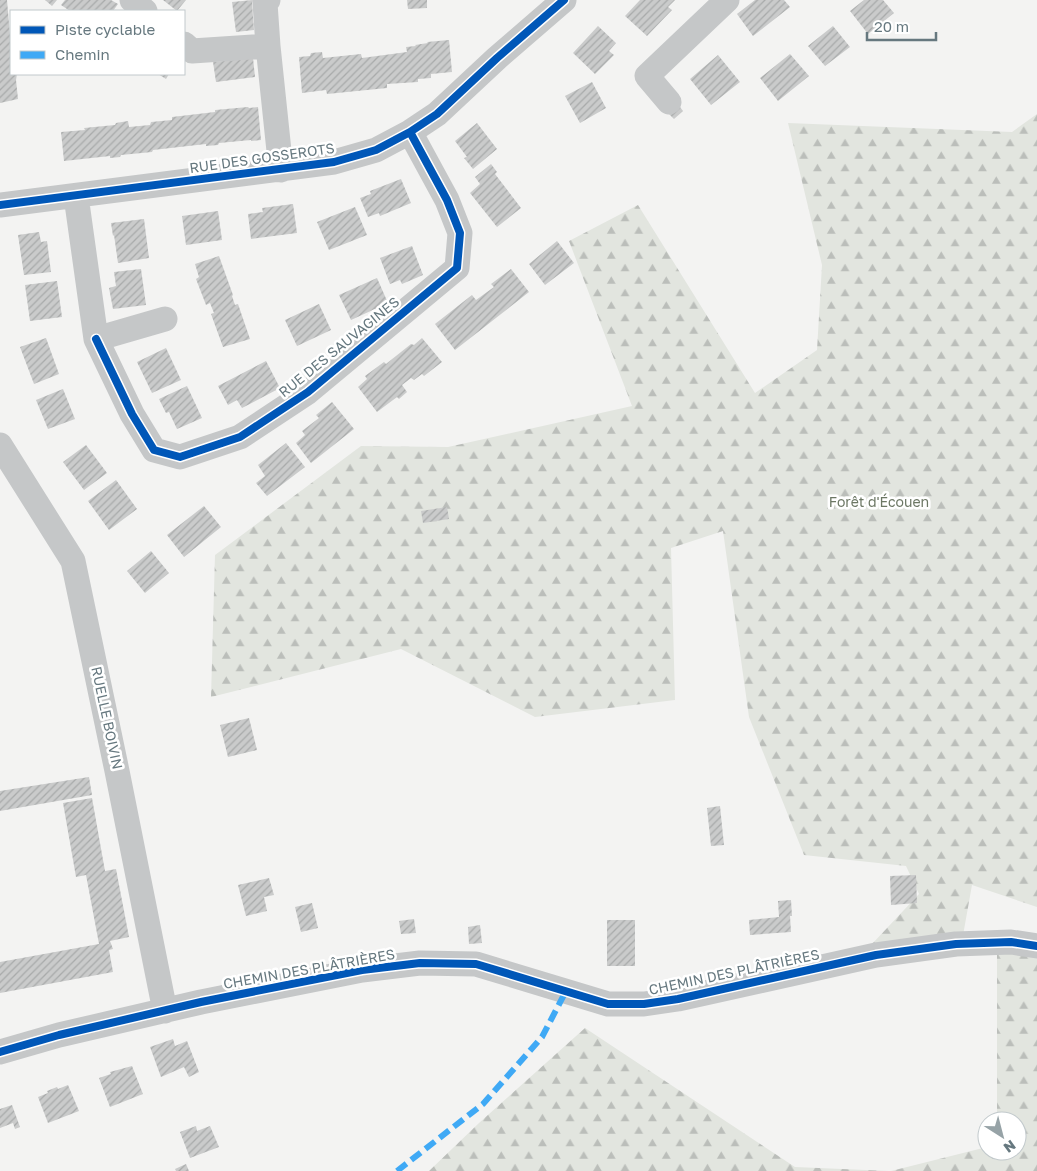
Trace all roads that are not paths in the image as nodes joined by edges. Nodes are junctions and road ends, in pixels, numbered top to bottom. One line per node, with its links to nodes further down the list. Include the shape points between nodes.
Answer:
1 (132, 0): 5 (street)
2 (268, 0): 7 (street, via 265,3)
3 (564, 0): 9 (street, RUE DES GOSSEROTS, via 436,114)
4 (727, 0): 8 (street, via 647,76)
5 (144, 10)
6 (185, 45): 7 (street, via 192,51)
7 (268, 46): 10 (street)
8 (669, 102)
9 (410, 132): 10 (street, RUE DES GOSSEROTS, via 376,150 334,162); 14 (street, RUE DES SAUVAGINES, via 447,200 460,233 457,268 308,392 248,432 180,457 154,450 132,414)
10 (281, 170): 11 (street, RUE DES GOSSEROTS)
11 (76, 196): 12 (street, RUE DES GOSSEROTS); 14 (street, RUE DES SAUVAGINES)
12 (0, 205)
13 (166, 319): 14 (street)
14 (96, 339)
15 (0, 445): 17 (street, RUELLE BOIVIN, via 73,561)
16 (1037, 946): 17 (street, CHEMIN DES PLÂTRIÈRES, via 1011,942 956,944 876,955 644,1004 608,1004 476,964 420,963 362,970)
17 (165, 1010): 18 (street, CHEMIN DES PLÂTRIÈRES)
18 (0, 1052)

